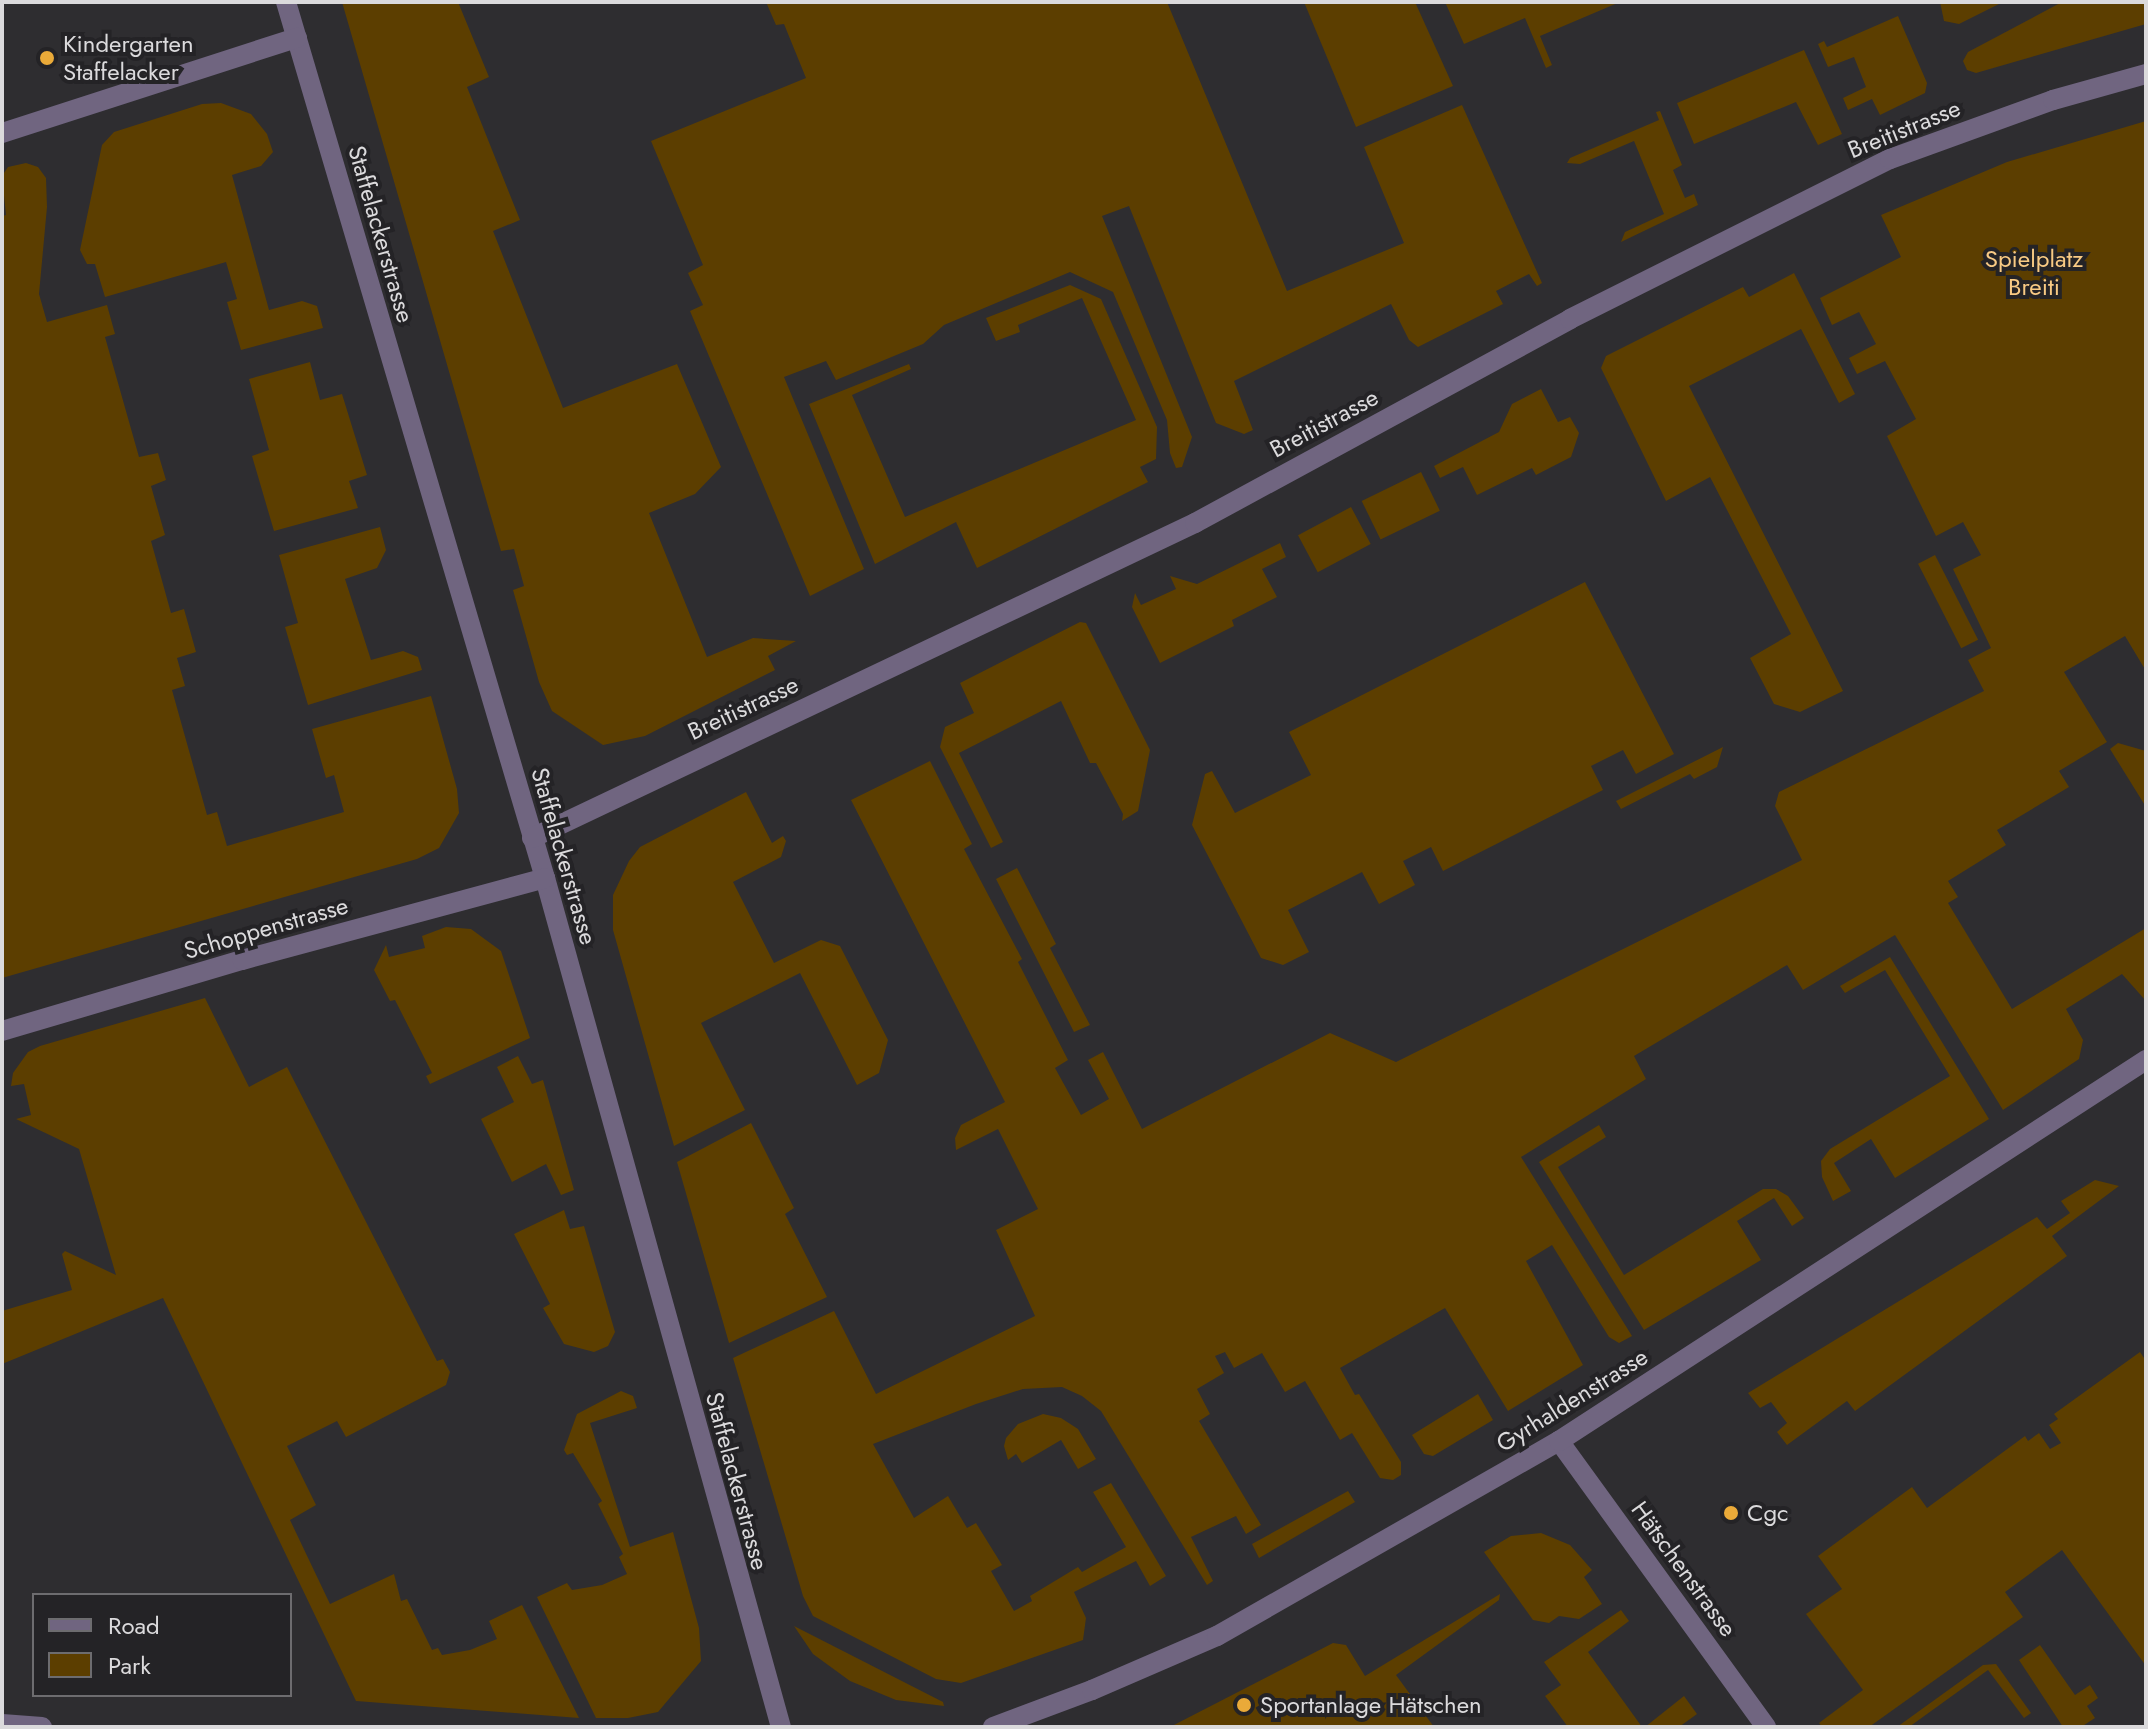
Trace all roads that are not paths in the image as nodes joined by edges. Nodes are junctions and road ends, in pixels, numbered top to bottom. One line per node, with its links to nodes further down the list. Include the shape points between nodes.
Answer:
1 (286, 2): 2 (street, Staffelackerstrasse)
2 (297, 38): 4 (street); 5 (street, Staffelackerstrasse)
3 (2146, 74): 5 (street, Breitistrasse, via 2053,100 1890,159 1570,319 1195,523)
4 (2, 133)
5 (532, 838): 6 (street, Staffelackerstrasse)
6 (545, 878): 7 (street, Schoppenstrasse); 12 (street, Staffelackerstrasse)
7 (2, 1031)
8 (2146, 1060): 9 (street, Gyrhaldenstrasse)
9 (1559, 1441): 13 (street, Gyrhaldenstrasse, via 1217,1636); 14 (street, Hätschenstrasse)
10 (2, 1724): 11 (street)
11 (42, 1727)
12 (781, 1727)
13 (993, 1727)
14 (1766, 1727)

